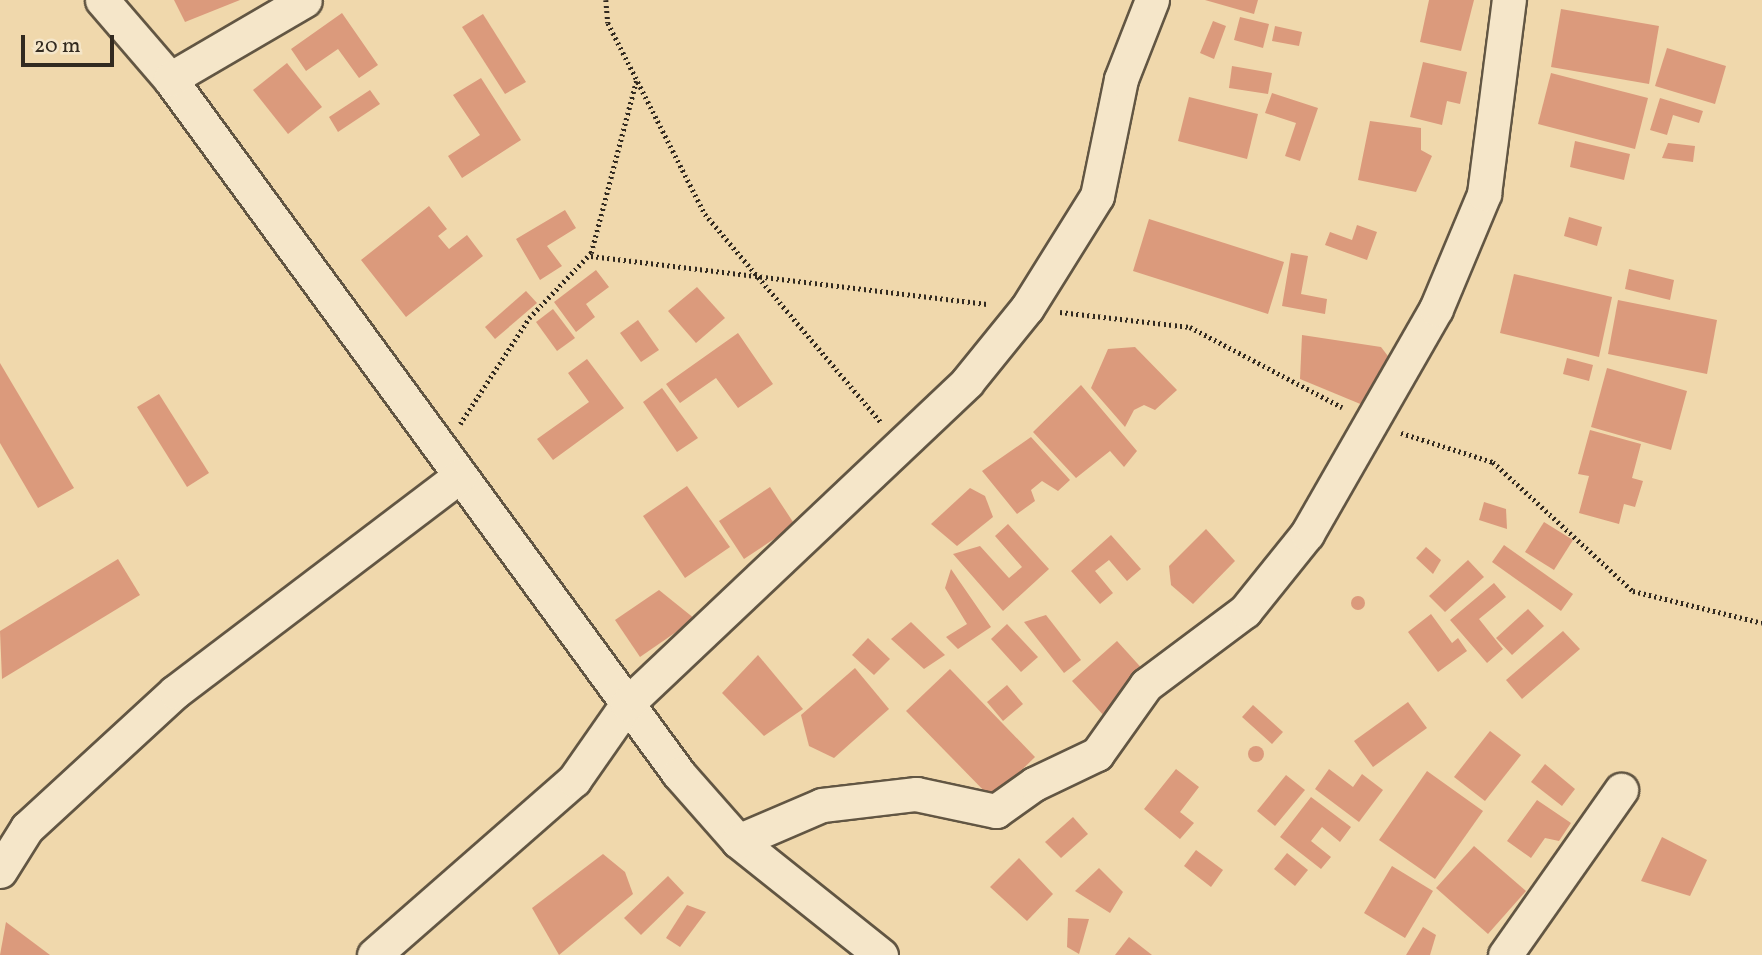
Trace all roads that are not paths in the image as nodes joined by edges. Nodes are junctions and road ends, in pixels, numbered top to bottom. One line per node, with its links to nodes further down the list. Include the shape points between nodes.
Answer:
1 (102, 0): 5 (street)
2 (305, 0): 5 (street)
3 (1152, 0): 7 (street, via 1121,79 1097,196 1027,308 967,382)
4 (1509, 0): 9 (street, via 1483,194 1436,309 1307,534 1245,611 1146,685 1097,754 1034,784 996,811 916,794 822,805)
5 (170, 79): 6 (street)
6 (451, 463): 7 (street); 10 (street, via 176,692 27,828)
7 (627, 704): 9 (street); 11 (street, via 574,780)
8 (1620, 790): 13 (street)
9 (738, 841): 12 (street)
10 (0, 871)
11 (373, 955)
12 (881, 955)
13 (1504, 955)

